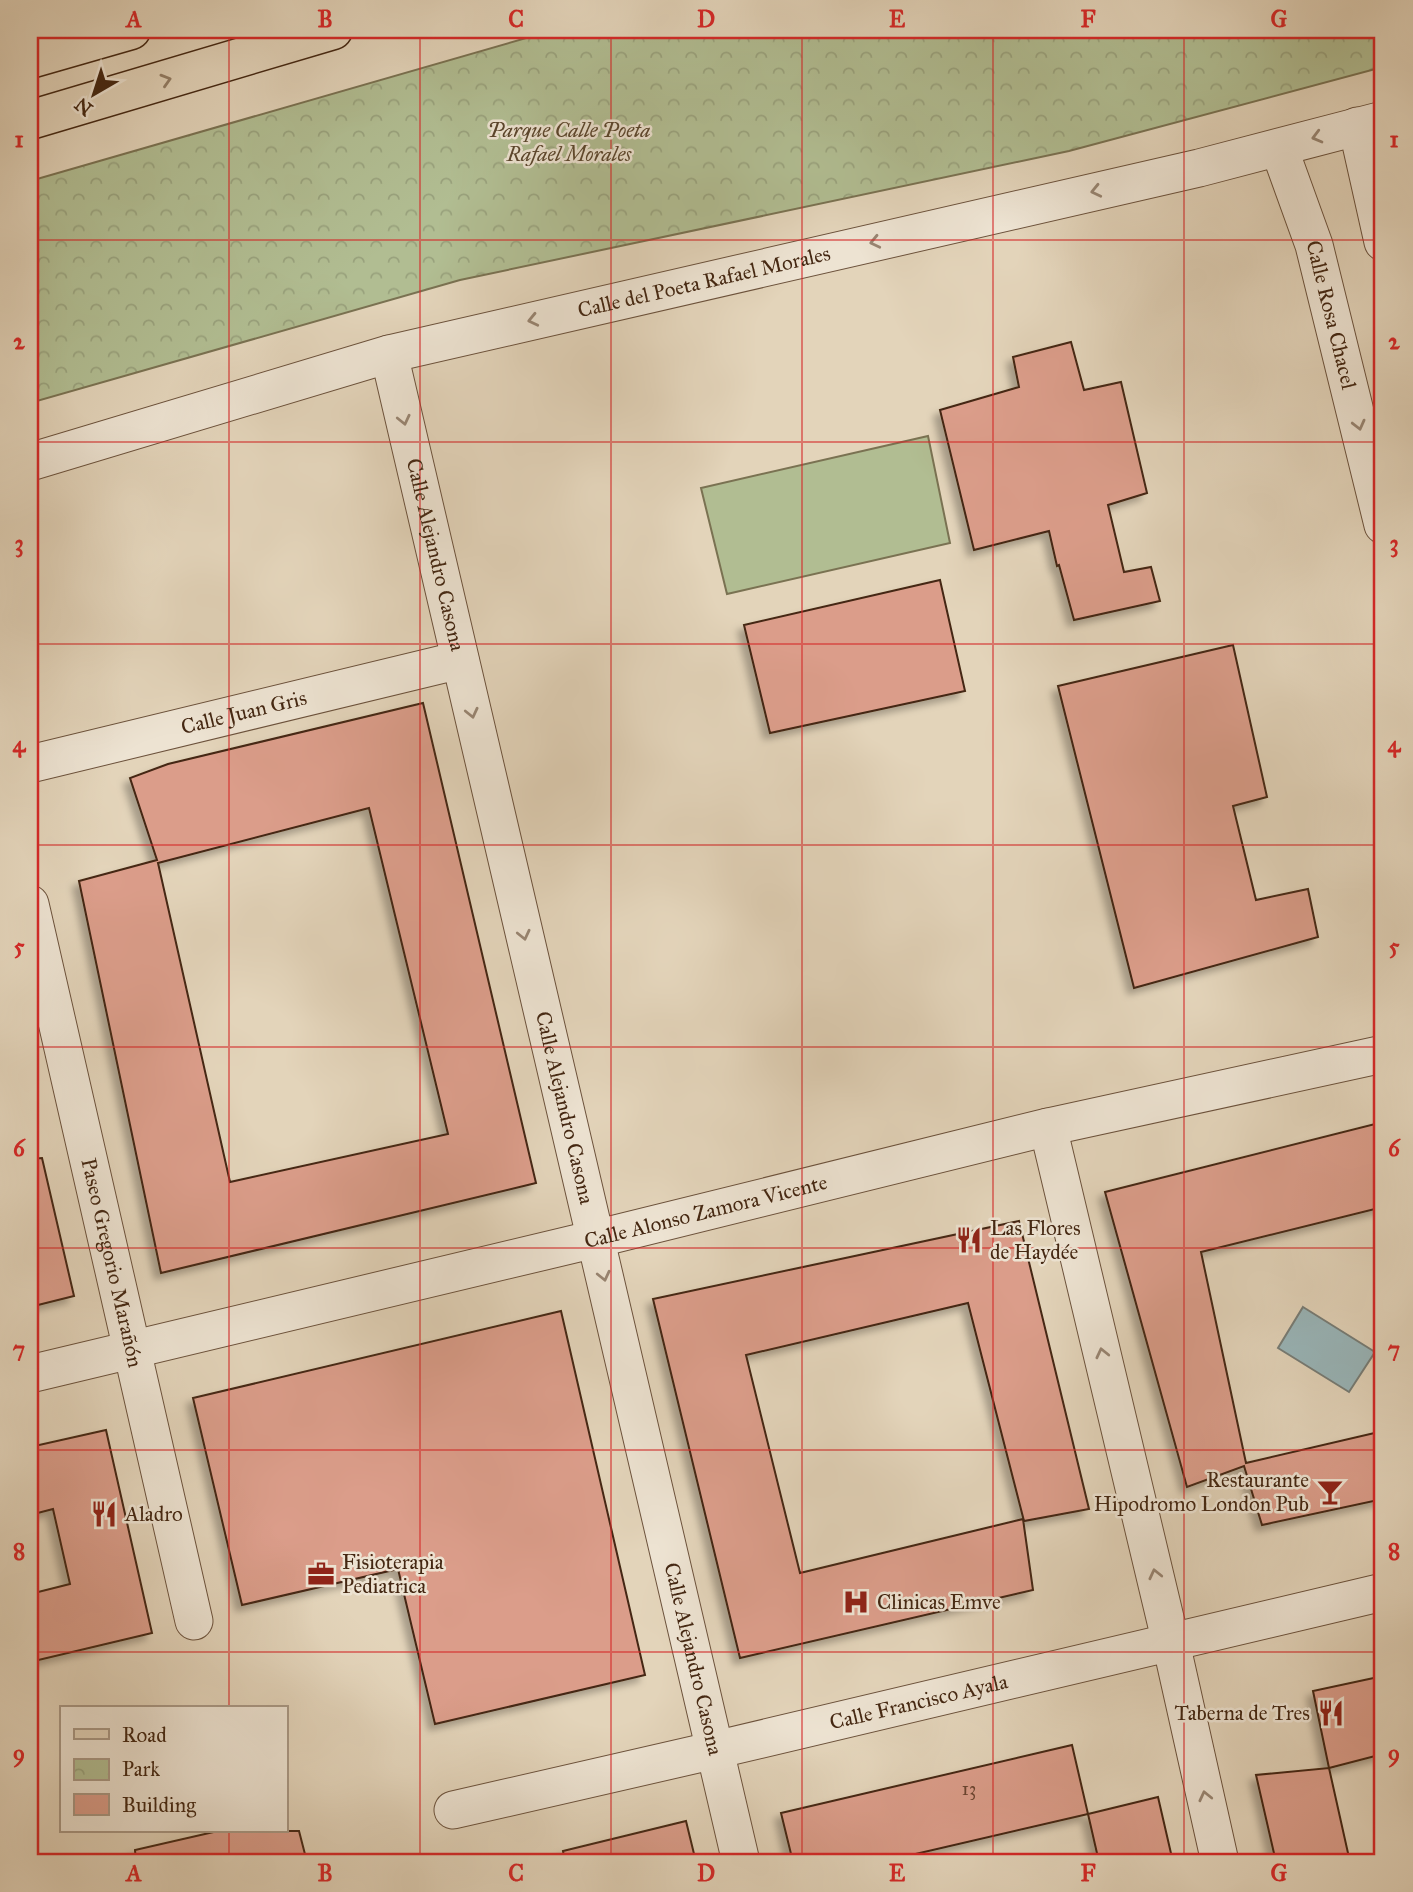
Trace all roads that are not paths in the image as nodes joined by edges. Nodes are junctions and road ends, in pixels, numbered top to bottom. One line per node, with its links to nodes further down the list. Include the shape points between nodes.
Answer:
1 (131, 30): 3 (main road)
2 (333, 30): 4 (main road, one-way to 2)
3 (30, 59)
4 (30, 120)
5 (1370, 123): 6 (street, Calle del Poeta Rafael Morales, one-way to 6); 7 (street)
6 (1279, 148): 8 (street, Calle del Poeta Rafael Morales, one-way to 8); 10 (street, Calle Rosa Chacel, one-way to 10, via 1314,245)
7 (1383, 242)
8 (389, 354): 9 (street, Calle del Poeta Rafael Morales); 11 (street, Calle Alejandro Casona, one-way to 11)
9 (30, 462)
10 (1383, 525)
11 (460, 660): 12 (street, Calle Juan Gris); 16 (street, Calle Alejandro Casona, one-way to 16)
12 (30, 764)
13 (30, 904): 17 (street, Paseo Gregorio Marañón)
14 (1383, 1054): 15 (street, Calle Alonso Zamora Vicente)
15 (1048, 1127): 16 (street, Calle Alonso Zamora Vicente); 21 (street, one-way to 15)
16 (595, 1240): 17 (street, Calle Alonso Zamora Vicente); 22 (street, Calle Alejandro Casona, one-way to 22)
17 (132, 1350): 18 (street, Calle Alonso Zamora Vicente); 20 (street, Paseo Gregorio Marañón)
18 (30, 1374)
19 (1383, 1592): 21 (street, Calle Francisco Ayala)
20 (194, 1621)
21 (1171, 1643): 22 (street, Calle Francisco Ayala); 25 (street, one-way to 21)
22 (715, 1750): 23 (street, Calle Francisco Ayala); 24 (street, Calle Alejandro Casona)
23 (453, 1810)
24 (740, 1862)
25 (1220, 1862)

